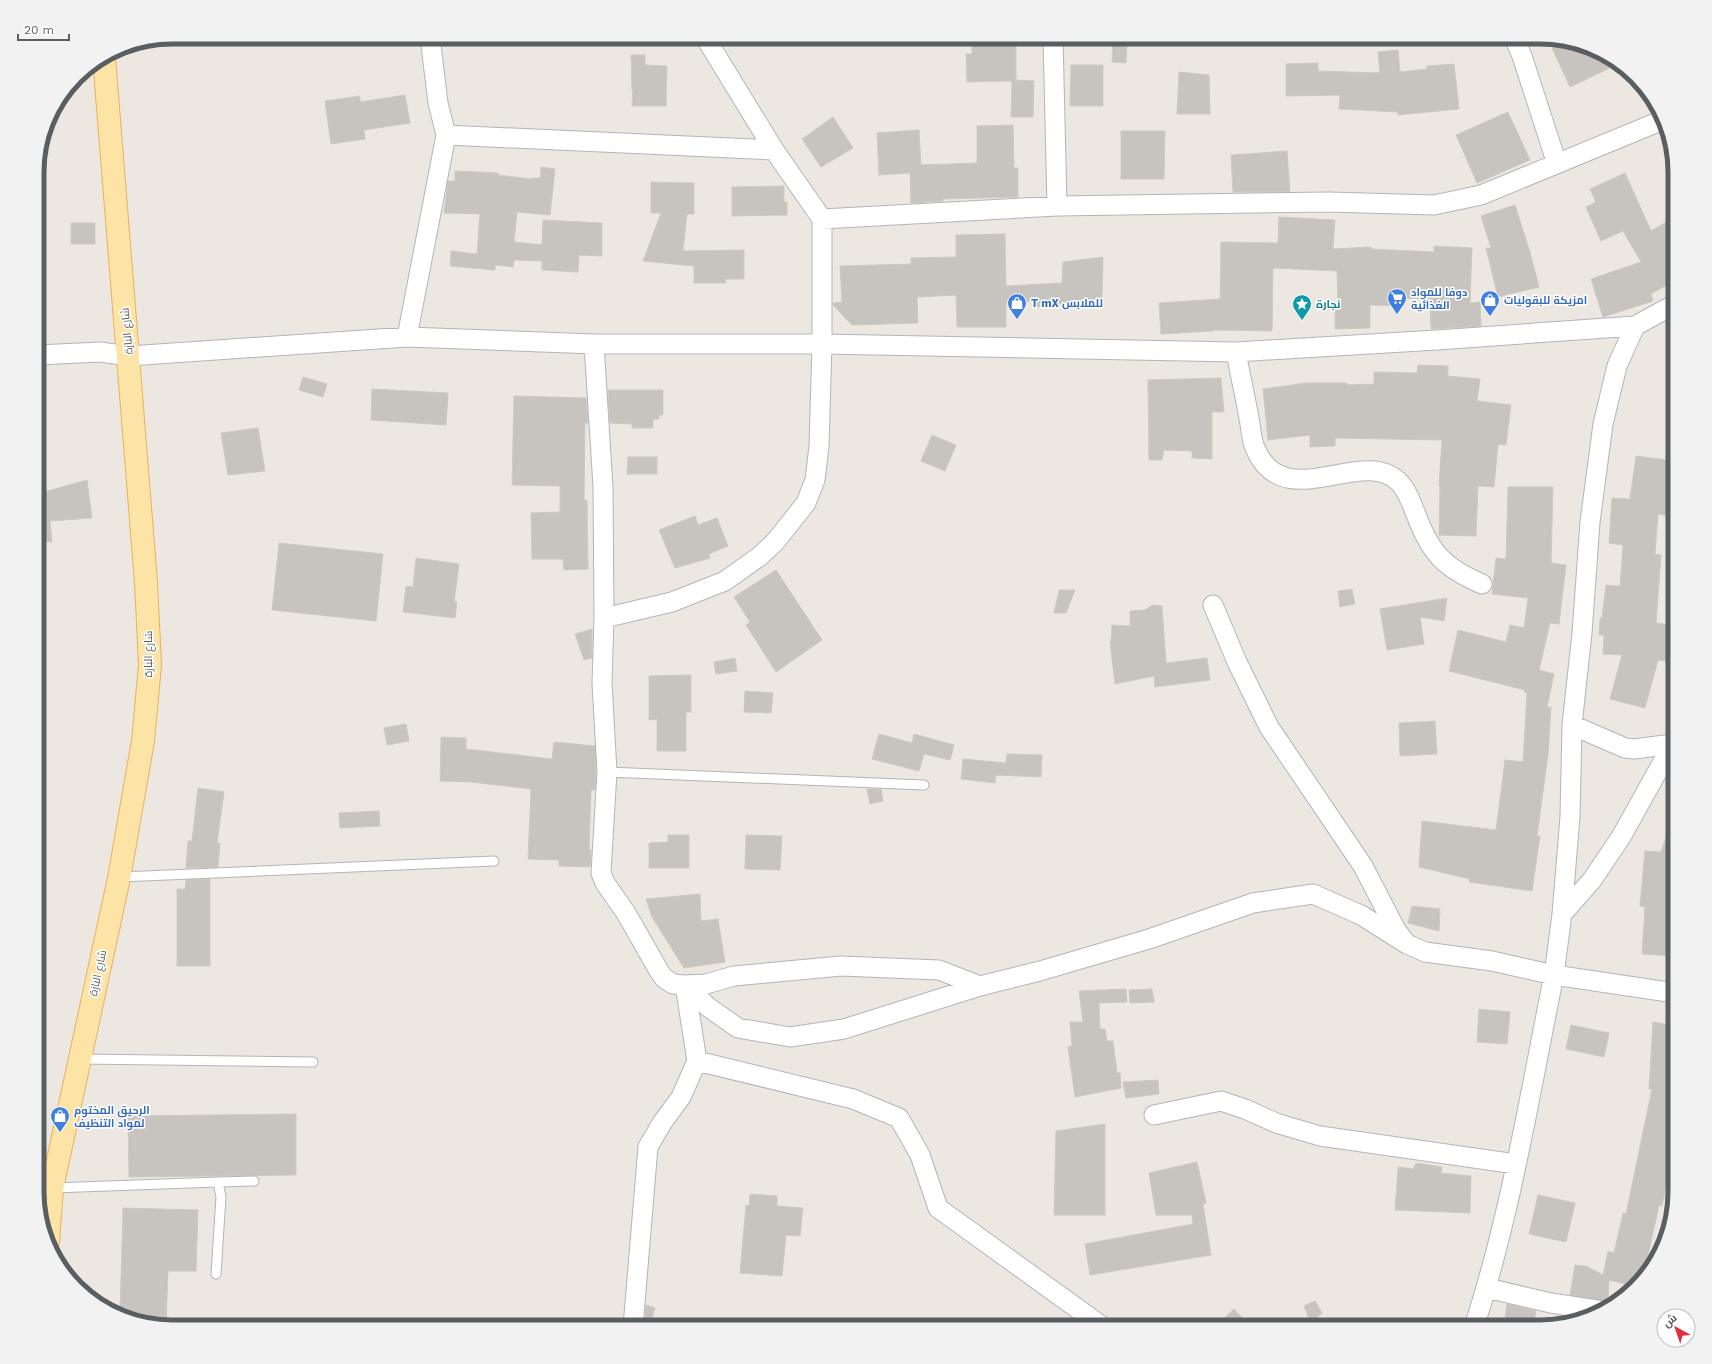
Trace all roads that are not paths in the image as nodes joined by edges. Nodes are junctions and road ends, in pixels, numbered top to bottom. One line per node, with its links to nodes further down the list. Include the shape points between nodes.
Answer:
1 (431, 44): 7 (street, via 438,103)
2 (710, 44): 8 (street)
3 (1053, 44): 10 (street)
4 (1517, 44): 9 (street)
5 (104, 64): 19 (main road, شارع البازة)
6 (1658, 122): 9 (street)
7 (446, 135): 8 (street); 14 (street)
8 (774, 150): 11 (street)
9 (1557, 164): 10 (street, via 1481,195 1434,205 1329,202)
10 (1057, 206): 11 (street)
11 (822, 219): 16 (street)
12 (1668, 308): 13 (street)
13 (1635, 326): 17 (street); 23 (street, via 1617,366 1603,424 1590,522)
14 (407, 337): 15 (street); 19 (street)
15 (594, 344): 16 (street); 22 (street, via 604,487)
16 (822, 344): 17 (street); 22 (street, via 819,446 815,480 806,502 789,526 760,556 725,581 672,602)
17 (1236, 352): 20 (street, via 1254,447 1264,465 1279,476 1304,480 1362,471 1385,474 1398,481 1408,496 1430,547 1446,565)
18 (44, 355): 19 (street, via 100,352)
19 (129, 356): 29 (main road, شارع البازة, via 150,665 143,741)
20 (1482, 584)
21 (1212, 605): 31 (street, via 1269,727 1364,866 1396,930)
22 (604, 618): 26 (street, via 602,683)
23 (1572, 725): 24 (street, via 1625,748 1634,749); 30 (street, via 1570,817)
24 (1668, 743)
25 (1668, 753): 30 (street, via 1621,837 1592,880)
26 (607, 772): 27 (lane); 33 (street, via 601,860 601,873 605,884 626,913 659,972 673,984)
27 (924, 785)
28 (494, 861): 29 (lane)
29 (119, 878): 36 (main road, شارع البازة)
30 (1562, 914): 32 (street)
31 (1407, 944): 32 (street, via 1425,952 1492,961); 34 (street, via 1361,915 1313,894 1254,903 1149,939)
32 (1554, 975): 35 (street); 40 (street)
33 (685, 985): 34 (street, via 706,984 734,976 841,966 939,970); 34 (street, via 708,1007 738,1028 790,1037 844,1029); 37 (street)
34 (980, 986)
35 (1668, 992)
36 (80, 1059): 38 (lane); 43 (main road, شارع البازة)
37 (697, 1061): 48 (street, via 682,1098 648,1146); 49 (street, via 853,1099 899,1118 920,1155 938,1208)
38 (314, 1062)
39 (1154, 1115): 40 (street, via 1220,1101 1245,1108 1276,1123 1320,1136)
40 (1516, 1164): 46 (street)
41 (254, 1181): 42 (lane)
42 (218, 1182): 43 (lane); 45 (lane, via 221,1197)
43 (45, 1188): 44 (main road, شارع البازة)
44 (47, 1220)
45 (216, 1274)
46 (1487, 1288): 47 (street); 50 (street)
47 (1591, 1309)
48 (634, 1320)
49 (1093, 1320)
50 (1476, 1320)

